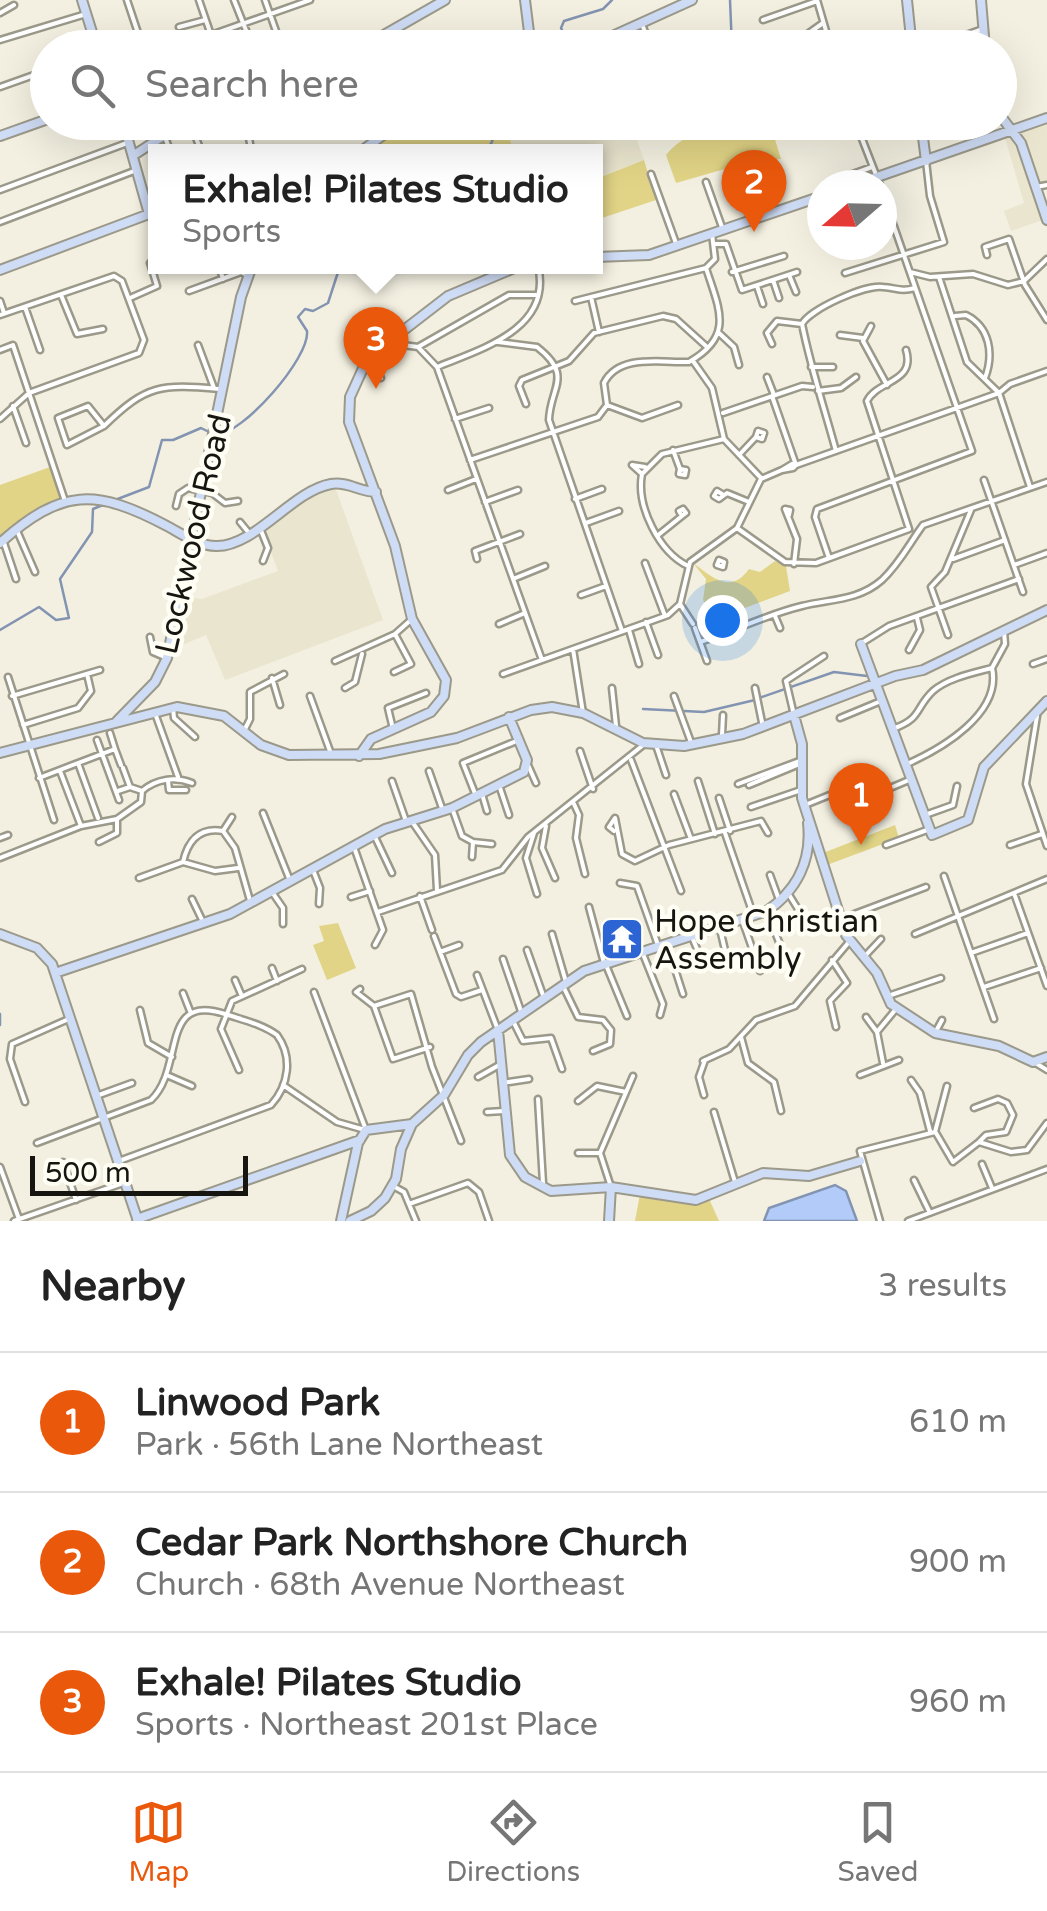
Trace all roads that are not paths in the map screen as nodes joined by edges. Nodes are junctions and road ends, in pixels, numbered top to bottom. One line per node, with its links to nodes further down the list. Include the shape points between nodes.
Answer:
1 (82, 0): 15 (street)
2 (127, 0): 26 (street)
3 (199, 0): 17 (street)
4 (234, 0): 20 (street)
5 (265, 0): 16 (street)
6 (310, 0): 16 (street)
7 (445, 0): 31 (street)
8 (526, 0): 32 (street)
9 (692, 0): 21 (street)
10 (907, 0): 37 (street)
11 (980, 0): 23 (street)
12 (817, 1): 18 (street); 19 (street)
13 (14, 5): 14 (street)
14 (0, 13)
15 (86, 14): 24 (street); 25 (street)
16 (272, 14): 20 (street); 30 (street)
17 (206, 20): 22 (street); 27 (street)
18 (763, 20)
19 (824, 23): 35 (street); 36 (street)
20 (244, 24): 28 (street); 29 (street)
21 (642, 24): 33 (street); 34 (street)
22 (179, 26)
23 (983, 29): 38 (street)
24 (33, 30)
25 (92, 30)
26 (137, 30)
27 (210, 30)
28 (227, 30)
29 (246, 30)
30 (277, 30)
31 (393, 30)
32 (530, 30)
33 (628, 30)
34 (644, 30)
35 (814, 30)
36 (826, 30)
37 (910, 30)
38 (980, 30)
39 (30, 31): 40 (street)
40 (0, 40)
41 (30, 76): 42 (street)
42 (0, 87)
43 (1047, 120): 45 (street)
44 (30, 125): 46 (street)
45 (1017, 131)
46 (0, 136)
47 (156, 140): 53 (street)
48 (862, 140): 58 (street)
49 (923, 140): 57 (street)
50 (989, 140): 57 (street)
51 (1016, 140): 65 (street)
52 (130, 142): 56 (street); 66 (street)
53 (153, 142): 54 (street)
54 (150, 144)
55 (148, 145): 56 (street)
56 (134, 154): 59 (street)
57 (926, 161): 62 (street); 80 (street, via 944,242)
58 (872, 168): 60 (street)
59 (139, 170): 68 (street); 71 (street)
60 (869, 170)
61 (652, 174): 76 (street)
62 (897, 176)
63 (706, 182): 72 (street)
64 (1047, 185): 65 (street)
65 (1036, 187): 70 (street)
66 (0, 190)
67 (807, 202): 72 (street)
68 (148, 204)
69 (148, 213): 83 (street)
70 (1047, 220)
71 (0, 222)
72 (723, 230): 73 (street)
73 (712, 234): 75 (street); 76 (street)
74 (897, 234): 80 (street)
75 (715, 244): 82 (street, via 715,259); 84 (street, via 726,244)
76 (677, 246): 79 (street)
77 (987, 255): 97 (street, via 985,247 1010,239)
78 (784, 256): 84 (street)
79 (603, 257)
80 (905, 257): 86 (street); 87 (street)
81 (1047, 259): 97 (street)
82 (706, 268): 104 (street); 118 (street, via 722,318)
83 (0, 270)
84 (732, 272): 98 (street, via 742,290)
85 (797, 272): 92 (street)
86 (910, 272): 94 (street); 99 (street)
87 (845, 273)
88 (153, 274): 105 (street, via 157,286)
89 (222, 274): 95 (street)
90 (499, 274): 122 (street, via 448,296)
91 (538, 274): 103 (street)
92 (789, 274): 96 (street); 101 (street)
93 (248, 275): 95 (street); 144 (street, Lockwood Road)
94 (939, 277): 97 (street, via 972,274 1008,285); 112 (street)
95 (224, 278): 100 (street)
96 (774, 280): 98 (street); 106 (street)
97 (1024, 280): 113 (street)
98 (757, 286): 109 (street)
99 (915, 288): 114 (street, via 876,287 812,312); 152 (street)
100 (189, 291)
101 (796, 292)
102 (60, 293): 105 (street, via 114,276); 110 (street); 116 (street, via 77,334)
103 (537, 295): 121 (street, via 527,321); 125 (street, via 509,295)
104 (591, 296): 108 (street); 117 (street)
105 (129, 298): 147 (street, via 144,346 136,355)
106 (779, 298)
107 (0, 301): 111 (street)
108 (575, 301)
109 (764, 304)
110 (25, 306): 111 (street); 128 (street)
111 (2, 314)
112 (953, 317): 141 (street, via 967,362); 141 (street, via 966,314 982,326 992,354)
113 (1047, 320)
114 (802, 324): 123 (street, via 772,324); 134 (street)
115 (871, 326): 120 (street)
116 (104, 329)
117 (599, 332): 126 (street, via 663,316); 136 (street)
118 (718, 333): 126 (street); 132 (street, via 734,347)
119 (840, 335): 120 (street)
120 (863, 338): 142 (street)
121 (498, 342): 133 (street); 136 (street, via 537,347)
122 (388, 343): 125 (street); 131 (street)
123 (772, 344)
124 (198, 345): 143 (street)
125 (418, 347): 133 (street)
126 (707, 347): 130 (street)
127 (0, 350): 147 (street, via 13,345)
128 (40, 350)
129 (906, 350): 142 (street, via 905,372)
130 (693, 361): 150 (street, via 655,359 613,371 604,383); 155 (street)
131 (365, 364): 140 (street); 180 (street, via 348,412)
132 (739, 366)
133 (437, 367): 157 (street)
134 (810, 367): 135 (street); 145 (street)
135 (833, 367)
136 (555, 368): 149 (street, via 519,382); 159 (street, via 560,382 548,413)
137 (1047, 370): 146 (street)
138 (767, 377): 148 (street)
139 (856, 377): 145 (street, via 840,388)
140 (381, 378)
141 (986, 378): 146 (street)
142 (887, 384): 160 (street, via 868,396)
143 (214, 388): 144 (street); 158 (street, via 162,384)
144 (226, 389): 177 (street, Lockwood Road)
145 (816, 389): 148 (street, via 802,386); 165 (street)
146 (999, 393): 152 (street); 175 (street)
147 (29, 394): 151 (street); 184 (street)
148 (773, 396): 155 (street); 168 (street)
149 (526, 404)
150 (607, 405): 154 (street, via 642,418); 159 (street, via 596,418)
151 (13, 406): 156 (street); 163 (street)
152 (956, 406): 160 (street); 172 (street, via 972,451)
153 (489, 408): 157 (street)
154 (673, 408)
155 (721, 413): 162 (street)
156 (0, 419)
157 (455, 419): 167 (street)
158 (104, 426): 158 (street, via 67,445 58,418 88,406)
159 (552, 433): 167 (street); 182 (street)
160 (878, 436): 165 (street); 172 (street)
161 (756, 437): 166 (street)
162 (724, 439): 164 (street); 166 (street)
163 (26, 443)
164 (673, 450): 169 (street); 200 (street, via 644,470 642,495)
165 (836, 451): 168 (street)
166 (738, 456): 171 (street)
167 (470, 460): 170 (street)
168 (796, 465): 171 (street)
169 (680, 469)
170 (476, 479): 178 (street); 186 (street)
171 (761, 479): 187 (street)
172 (894, 480): 207 (street, via 819,508 814,514); 207 (street, via 910,529)
173 (984, 480): 183 (street)
174 (1047, 482): 175 (street)
175 (1030, 487): 183 (street)
176 (602, 489): 182 (street)
177 (205, 490): 185 (street, via 225,502); 188 (street, via 185,489); 201 (street, Lockwood Road)
178 (448, 490)
179 (518, 490): 186 (street)
180 (376, 492): 195 (street, via 328,485); 231 (street)
181 (722, 494): 187 (street)
182 (575, 500): 194 (street)
183 (992, 500): 189 (street); 202 (street)
184 (65, 501): 196 (street); 201 (street, via 106,499)
185 (238, 501)
186 (485, 502): 204 (street)
187 (749, 502): 197 (street)
188 (176, 506)
189 (974, 506): 210 (street); 229 (street, via 923,525 907,554 879,582 841,600)
190 (619, 511): 194 (street)
191 (788, 515): 213 (street, via 797,539)
192 (682, 516): 200 (street)
193 (240, 522): 198 (street)
194 (584, 524): 221 (street)
195 (262, 525): 198 (street); 211 (street, via 268,548)
196 (16, 528): 203 (street); 217 (street)
197 (738, 528): 205 (street); 213 (street)
198 (249, 533): 201 (street, via 220,546)
199 (520, 534): 204 (street)
200 (657, 536): 216 (street)
201 (194, 540): 248 (street, Lockwood Road)
202 (1004, 540): 210 (street); 214 (street)
203 (2, 541): 219 (street)
204 (499, 542): 208 (street, via 475,551); 218 (street)
205 (711, 546): 209 (street); 216 (street)
206 (1047, 553): 214 (street)
207 (829, 558): 213 (street)
208 (477, 559)
209 (718, 560)
210 (951, 560): 225 (street, via 931,587)
211 (263, 561)
212 (645, 563): 228 (street)
213 (794, 564)
214 (1014, 565): 220 (street)
215 (545, 566): 218 (street)
216 (688, 566): 224 (street)
217 (35, 572)
218 (513, 578): 227 (street)
219 (16, 580)
220 (1019, 580): 222 (street); 225 (street)
221 (606, 586): 223 (street); 236 (street)
222 (1024, 592)
223 (581, 595)
224 (680, 604): 228 (street); 241 (street)
225 (938, 608): 230 (street); 239 (street)
226 (1047, 610): 237 (street)
227 (525, 613): 233 (street); 250 (street)
228 (665, 616): 232 (street)
229 (775, 616): 235 (street); 241 (street)
230 (917, 616): 242 (street); 244 (street, via 920,630)
231 (412, 618): 238 (street); 286 (street, via 444,672 444,696 430,712)
232 (646, 622): 234 (street); 246 (street)
233 (499, 624)
234 (628, 628): 236 (street); 253 (street)
235 (780, 628)
236 (622, 631): 243 (street)
237 (1004, 631): 255 (street, via 1003,651); 263 (street, via 923,670)
238 (396, 634): 245 (street); 257 (street, via 412,664)
239 (948, 635)
240 (150, 637): 248 (street, via 153,652)
241 (700, 642): 252 (street)
242 (860, 644): 263 (street)
243 (573, 649): 250 (street); 277 (street)
244 (908, 650)
245 (363, 652): 251 (street); 264 (street, via 355,682)
246 (658, 654)
247 (824, 656): 279 (street, via 786,681)
248 (168, 658): 283 (street, Lockwood Road, via 156,682)
249 (1047, 659): 254 (street)
250 (542, 660): 260 (street)
251 (335, 661)
252 (707, 661)
253 (639, 664)
254 (1033, 664)
255 (992, 668): 287 (street, via 942,684 915,720); 310 (street, via 995,689 988,705)
256 (100, 670): 258 (street)
257 (394, 672)
258 (87, 674): 268 (street); 284 (street, via 86,702)
259 (284, 674): 262 (street)
260 (503, 674)
261 (8, 677): 268 (street)
262 (272, 678): 273 (street); 288 (street, via 250,692)
263 (874, 684): 271 (street); 274 (street)
264 (345, 688)
265 (612, 688): 289 (street)
266 (755, 688): 285 (street)
267 (426, 693): 286 (street, via 388,708)
268 (12, 696): 284 (street)
269 (310, 696): 304 (street)
270 (674, 696): 299 (street)
271 (880, 701): 282 (street); 287 (street)
272 (1047, 701): 280 (street)
273 (280, 705)
274 (814, 707): 279 (street); 290 (street)
275 (173, 708): 276 (street); 288 (street, via 210,710); 292 (street, via 174,718)
276 (155, 712): 283 (street); 314 (street)
277 (583, 714): 281 (street, via 552,707); 289 (street)
278 (722, 715): 295 (street)
279 (794, 715): 285 (street); 290 (street)
280 (1037, 716): 352 (street, via 1026,784); 356 (street, via 984,768 968,820 936,835)
281 (509, 717): 294 (street); 305 (street, via 457,738)
282 (840, 718)
283 (118, 721): 297 (street)
284 (23, 725): 297 (street)
285 (763, 727): 295 (street)
286 (393, 729): 305 (street)
287 (891, 730): 310 (street)
288 (244, 731): 304 (street, via 274,751)
289 (616, 731): 296 (street)
290 (800, 732): 307 (street)
291 (110, 733): 300 (street)
292 (195, 737)
293 (97, 740): 303 (street)
294 (519, 740): 309 (street); 334 (street, via 463,763)
295 (720, 740): 299 (street)
296 (643, 743): 298 (street); 306 (street)
297 (29, 744): 302 (street); 315 (street)
298 (656, 744): 299 (street); 313 (street)
299 (692, 745)
300 (114, 749): 303 (street); 326 (street)
301 (580, 751): 327 (street)
302 (0, 753)
303 (102, 754): 308 (street); 332 (street)
304 (332, 756): 305 (street)
305 (354, 756)
306 (630, 759): 327 (street); 375 (street)
307 (802, 762): 322 (street); 323 (street); 329 (street)
308 (78, 764): 311 (street); 349 (street)
309 (528, 765): 321 (street); 324 (street)
310 (904, 765): 317 (street)
311 (60, 770): 315 (street); 355 (street)
312 (428, 771): 341 (street)
313 (666, 775)
314 (178, 777): 318 (street); 320 (street)
315 (39, 778): 348 (street)
316 (392, 780): 351 (street)
317 (909, 780): 340 (street, via 871,796); 345 (street)
318 (168, 781): 328 (street, via 169,790); 331 (street)
319 (698, 782): 362 (street)
320 (192, 783)
321 (536, 783)
322 (738, 784)
323 (749, 785)
324 (499, 786): 334 (street); 344 (street)
325 (957, 786): 345 (street, via 953,805)
326 (130, 787): 331 (street); 332 (street)
327 (593, 789): 337 (street)
328 (186, 790)
329 (801, 790): 338 (street); 339 (street)
330 (842, 790): 338 (street)
331 (142, 791): 350 (street, via 142,802)
332 (116, 792): 336 (street)
333 (674, 794): 367 (street)
334 (479, 796): 341 (street); 342 (street)
335 (719, 798): 359 (street)
336 (119, 800)
337 (574, 804): 354 (street); 386 (street)
338 (804, 805): 353 (street)
339 (751, 807)
340 (873, 807)
341 (448, 810): 351 (street); 369 (street, via 462,836)
342 (487, 812)
343 (264, 813): 392 (street)
344 (509, 815)
345 (922, 816): 356 (street)
346 (232, 817): 357 (street)
347 (1047, 818): 352 (street)
348 (54, 820)
349 (99, 820): 350 (street); 355 (street)
350 (117, 820): 368 (street, via 117,833)
351 (408, 820): 365 (street); 395 (street, via 435,855)
352 (1038, 821): 363 (street)
353 (808, 823): 378 (street); 379 (street)
354 (547, 824): 360 (street); 390 (street, via 542,848)
355 (81, 826): 381 (street)
356 (927, 830): 371 (street)
357 (224, 831): 377 (street); 382 (street, via 194,837)
358 (614, 831): 375 (street, via 630,860)
359 (727, 832): 361 (street, via 761,821); 362 (street); 412 (street)
360 (534, 833): 395 (street, via 489,878); 399 (street, via 526,858)
361 (768, 833)
362 (714, 834): 367 (street)
363 (1042, 834): 372 (street); 373 (street)
364 (8, 835): 366 (street)
365 (374, 836): 374 (street); 385 (street)
366 (0, 838)
367 (691, 839): 375 (street)
368 (99, 842)
369 (474, 842): 370 (street); 380 (street)
370 (492, 844)
371 (886, 845)
372 (1010, 845)
373 (1047, 846)
374 (354, 847): 384 (street); 396 (street)
375 (664, 848): 397 (street)
376 (244, 850): 377 (street)
377 (236, 852): 383 (street)
378 (818, 852): 379 (street); 414 (street)
379 (808, 854): 400 (street)
380 (472, 857)
381 (0, 858)
382 (183, 862): 383 (street, via 215,871); 389 (street)
383 (238, 868): 406 (street)
384 (312, 870): 392 (street); 407 (street)
385 (392, 873)
386 (586, 874)
387 (770, 875): 405 (street)
388 (944, 876): 413 (street)
389 (139, 878)
390 (555, 878)
391 (1047, 879): 401 (street)
392 (290, 882): 398 (street)
393 (620, 883): 429 (street, via 637,886)
394 (926, 887): 414 (street)
395 (437, 890): 402 (street)
396 (370, 891): 403 (street); 410 (street)
397 (681, 891)
398 (272, 892): 406 (street); 417 (street, via 283,908)
399 (538, 894)
400 (788, 894): 405 (street); 411 (street)
401 (1015, 895): 413 (street); 420 (street)
402 (420, 896): 410 (street); 419 (street)
403 (351, 897)
404 (192, 899): 416 (street)
405 (780, 902): 409 (street)
406 (251, 904): 416 (street)
407 (319, 904)
408 (589, 907): 438 (street)
409 (767, 911): 412 (street); 439 (street)
410 (378, 912): 430 (street, via 383,930)
411 (801, 914)
412 (754, 918): 415 (street)
413 (959, 918): 423 (street); 434 (street)
414 (841, 920): 427 (street)
415 (743, 922): 418 (street); 445 (street)
416 (204, 924): 446 (street)
417 (283, 924)
418 (720, 928): 425 (street); 440 (street)
419 (432, 930)
420 (1028, 933): 434 (street); 443 (street)
421 (0, 934): 446 (street, via 43,952)
422 (552, 934): 451 (street)
423 (915, 934)
424 (434, 936): 433 (street)
425 (692, 937): 429 (street); 442 (street)
426 (880, 939): 435 (street)
427 (849, 942): 435 (street); 437 (street)
428 (460, 945): 433 (street)
429 (663, 945): 432 (street); 459 (street)
430 (375, 946)
431 (528, 950): 461 (street)
432 (642, 951): 438 (street); 468 (street, via 663,1004)
433 (440, 952): 455 (street, via 458,996)
434 (971, 953): 454 (street)
435 (864, 957): 460 (street)
436 (503, 959): 467 (street)
437 (832, 960): 475 (street, via 846,983 830,1002); 479 (street, via 795,1006 756,1020)
438 (604, 962): 451 (street); 469 (street)
439 (788, 965)
440 (729, 967)
441 (272, 968): 450 (street)
442 (705, 968)
443 (1040, 968): 452 (street); 454 (street)
444 (302, 969): 450 (street)
445 (760, 971)
446 (55, 973): 471 (street)
447 (476, 976): 455 (street)
448 (941, 978): 460 (street)
449 (234, 980): 458 (street)
450 (276, 981): 458 (street)
451 (564, 984): 461 (street); 481 (street, via 578,1018 602,1020 611,1030 610,1044)
452 (1047, 986)
453 (360, 988): 462 (street, via 356,992)
454 (983, 988): 472 (street)
455 (482, 990): 476 (street)
456 (314, 992): 517 (street)
457 (183, 993): 465 (street)
458 (241, 994): 466 (street)
459 (683, 994)
460 (887, 996): 463 (street)
461 (544, 998): 467 (street)
462 (374, 1006): 480 (street, via 408,993); 480 (street, via 392,1059)
463 (896, 1009): 477 (street); 478 (street)
464 (140, 1010): 482 (street, via 148,1043)
465 (190, 1011): 466 (street); 482 (street)
466 (225, 1014): 489 (street, via 223,1039); 499 (street, via 277,1035 288,1061)
467 (522, 1014): 474 (street)
468 (660, 1015)
469 (627, 1016)
470 (866, 1017): 477 (street)
471 (71, 1018): 503 (street); 508 (street, via 12,1044)
472 (994, 1019)
473 (942, 1020): 478 (street)
474 (513, 1021): 476 (street); 488 (street, via 520,1039 550,1038)
475 (836, 1027)
476 (498, 1030): 487 (street); 504 (street, via 471,1050)
477 (877, 1032): 486 (street)
478 (935, 1033): 485 (street, via 999,1046)
479 (740, 1036): 505 (street, via 729,1050 704,1060); 511 (street, via 748,1064 774,1082)
480 (430, 1047): 504 (street)
481 (593, 1051)
482 (172, 1057): 491 (street)
483 (1047, 1057): 485 (street)
484 (898, 1060): 486 (street)
485 (1033, 1062): 490 (street)
486 (883, 1063): 492 (street)
487 (500, 1064): 494 (street); 497 (street)
488 (562, 1069)
489 (238, 1070)
490 (1047, 1070)
491 (167, 1075): 500 (street); 514 (street, via 151,1100)
492 (860, 1075)
493 (634, 1076): 502 (street)
494 (478, 1078)
495 (529, 1080): 497 (street)
496 (910, 1080): 518 (street)
497 (502, 1082): 510 (street)
498 (132, 1083): 503 (street)
499 (283, 1084): 517 (street, via 337,1122); 527 (street, via 264,1109)
500 (192, 1086)
501 (947, 1086): 518 (street)
502 (626, 1092): 507 (street, via 596,1086); 524 (street)
503 (99, 1095): 514 (street)
504 (444, 1095): 516 (street); 520 (street)
505 (704, 1096)
506 (538, 1099): 536 (street)
507 (578, 1101)
508 (24, 1102)
509 (974, 1108): 522 (street, via 998,1100 1013,1115 1006,1132)
510 (504, 1111): 512 (street); 536 (street, via 510,1154)
511 (781, 1111)
512 (487, 1112)
513 (714, 1112): 533 (street)
514 (107, 1118): 521 (street); 527 (street)
515 (1047, 1122): 522 (street, via 1022,1152)
516 (412, 1124): 517 (street); 534 (street)
517 (366, 1130): 519 (street)
518 (933, 1131): 522 (street, via 952,1162); 525 (street, via 862,1148)
519 (360, 1140): 542 (street); 543 (street)
520 (461, 1141)
521 (37, 1142)
522 (979, 1142)
523 (578, 1153): 524 (street)
524 (600, 1153): 535 (street)
525 (860, 1161): 533 (street, via 809,1176 764,1173); 548 (street)
526 (63, 1162): 538 (street)
527 (119, 1162): 532 (street)
528 (982, 1164): 537 (street)
529 (0, 1167): 541 (street)
530 (1047, 1168): 537 (street)
531 (914, 1180): 540 (street)
532 (126, 1182): 538 (street); 542 (street)
533 (736, 1184): 535 (street, via 696,1200)
534 (393, 1186): 539 (street); 544 (street, via 371,1211)
535 (611, 1186): 536 (street); 547 (street)
536 (543, 1188)
537 (992, 1188): 540 (street)
538 (76, 1200): 541 (street)
539 (409, 1204): 545 (street); 546 (street, via 465,1183 476,1186)
540 (929, 1210): 549 (street)
541 (17, 1220)
542 (136, 1220)
543 (341, 1221)
544 (350, 1221)
545 (416, 1221)
546 (490, 1221)
547 (609, 1221)
548 (880, 1221)
549 (908, 1221)

